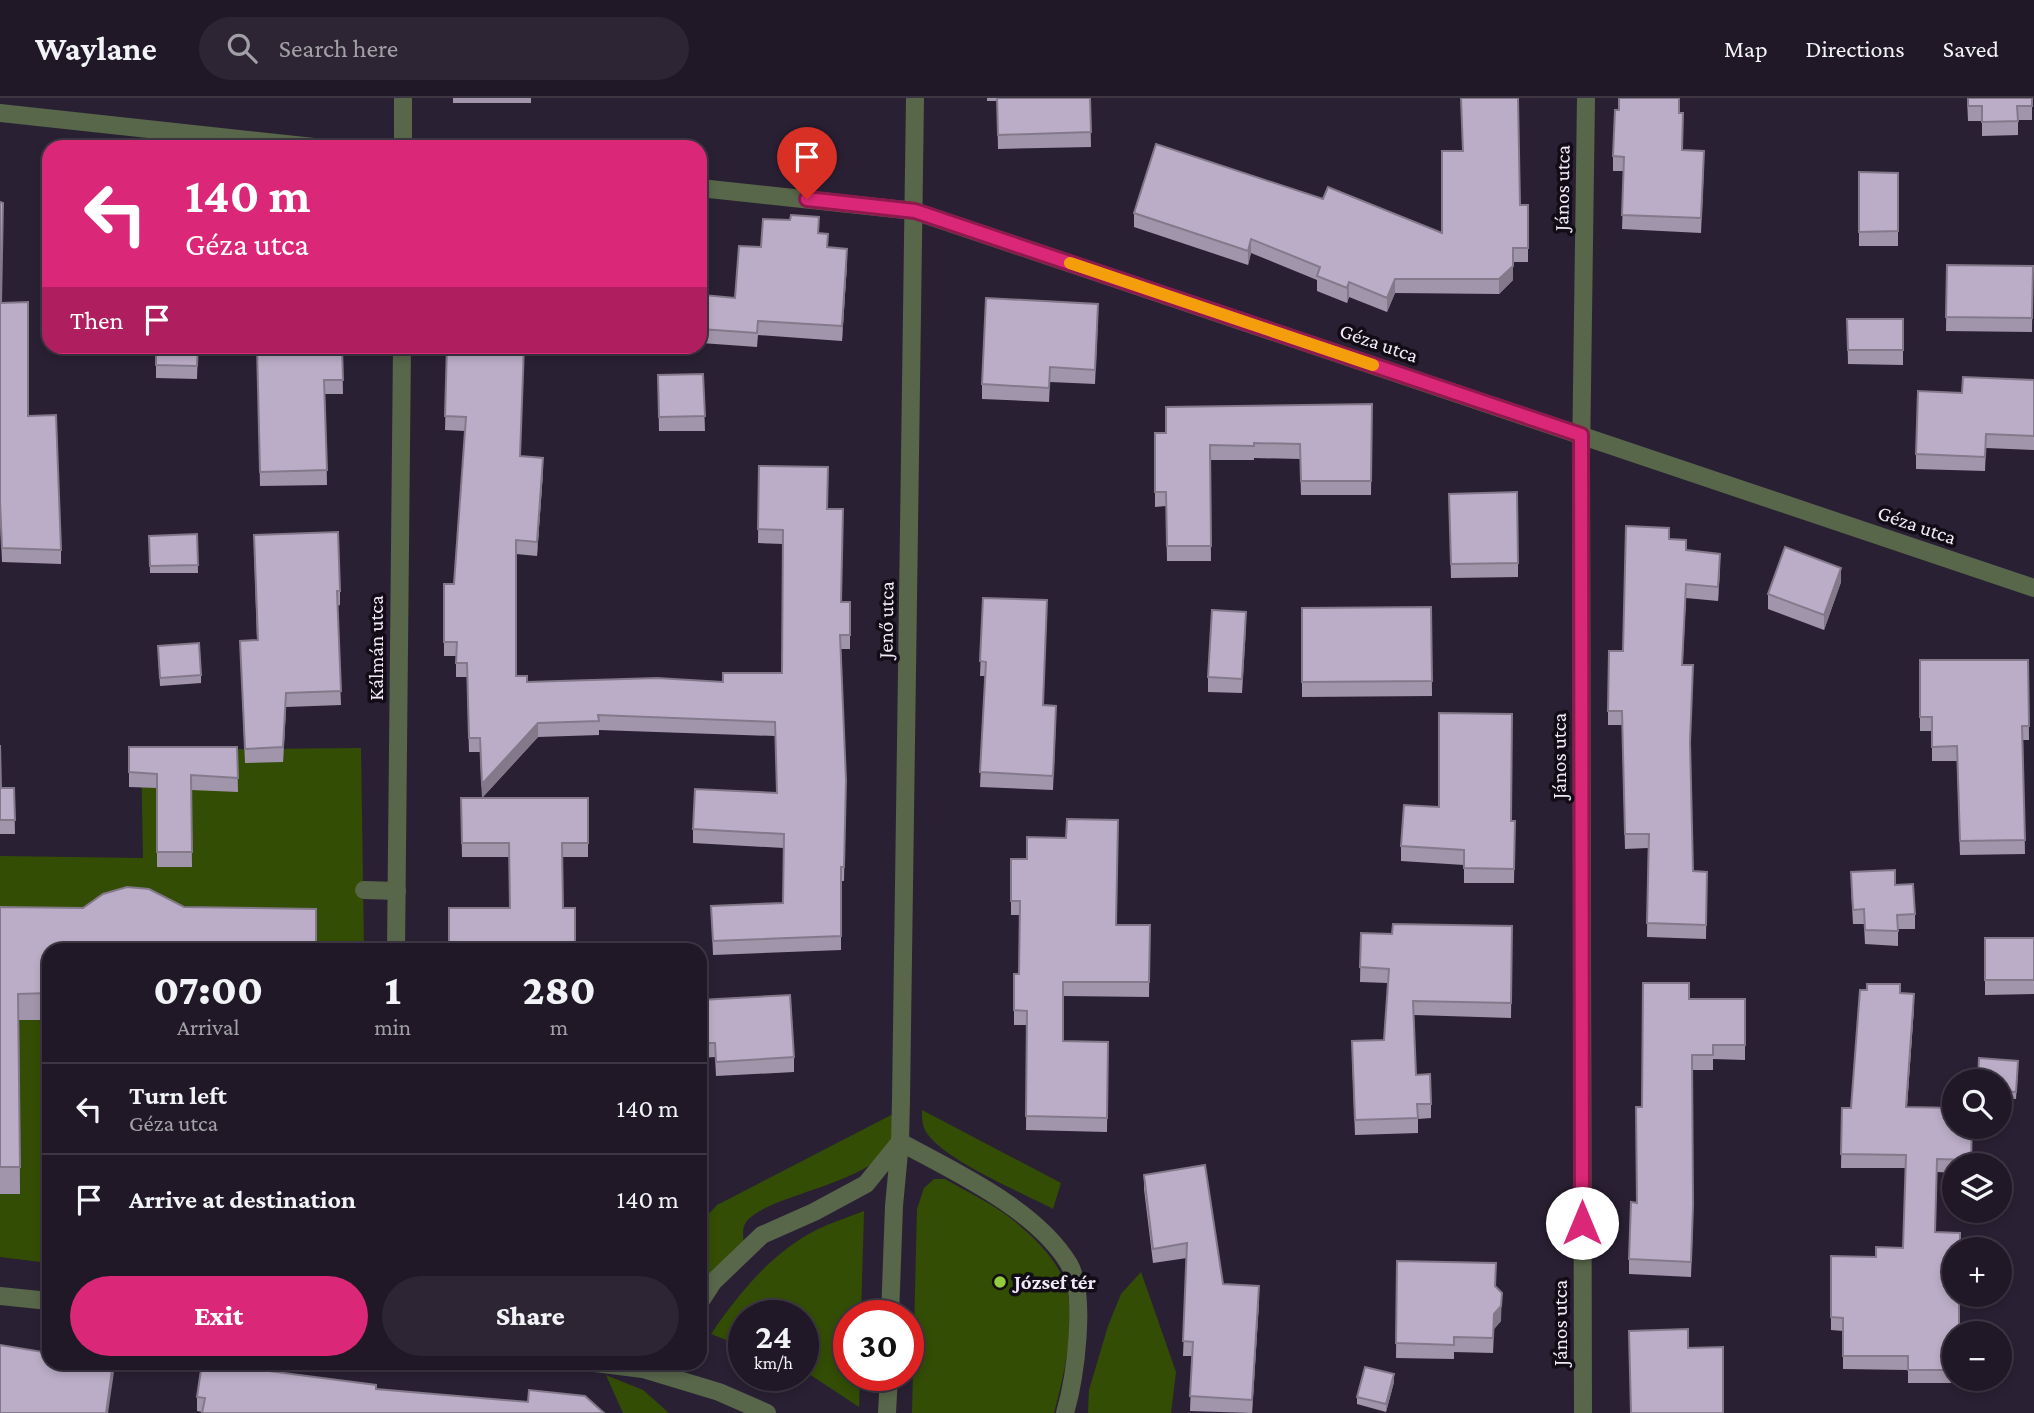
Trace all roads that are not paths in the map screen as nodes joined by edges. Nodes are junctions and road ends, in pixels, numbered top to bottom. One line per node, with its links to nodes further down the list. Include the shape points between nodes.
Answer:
1 (403, 98): 6 (street)
2 (915, 98): 8 (street, Jenő utca)
3 (1586, 98): 10 (street, János utca)
4 (0, 113): 5 (street)
5 (249, 140)
6 (403, 140)
7 (707, 189): 8 (street, Géza utca)
8 (915, 211): 10 (street, Géza utca); 15 (street, Jenő utca)
9 (402, 354): 13 (street, Kálmán utca)
10 (1581, 435): 11 (street, Géza utca); 25 (street, János utca)
11 (2034, 588)
12 (365, 890): 13 (street)
13 (397, 891): 14 (street, Kálmán utca)
14 (396, 943)
15 (900, 1142): 16 (street, via 866,1184 762,1235); 19 (street); 24 (street, via 1021,1212 1070,1266 1079,1304)
16 (707, 1291)
17 (0, 1296): 18 (street)
18 (42, 1300)
19 (891, 1300)
20 (657, 1370): 22 (street)
21 (888, 1391): 23 (street)
22 (766, 1413)
23 (887, 1413)
24 (1065, 1413)
25 (1583, 1413)

